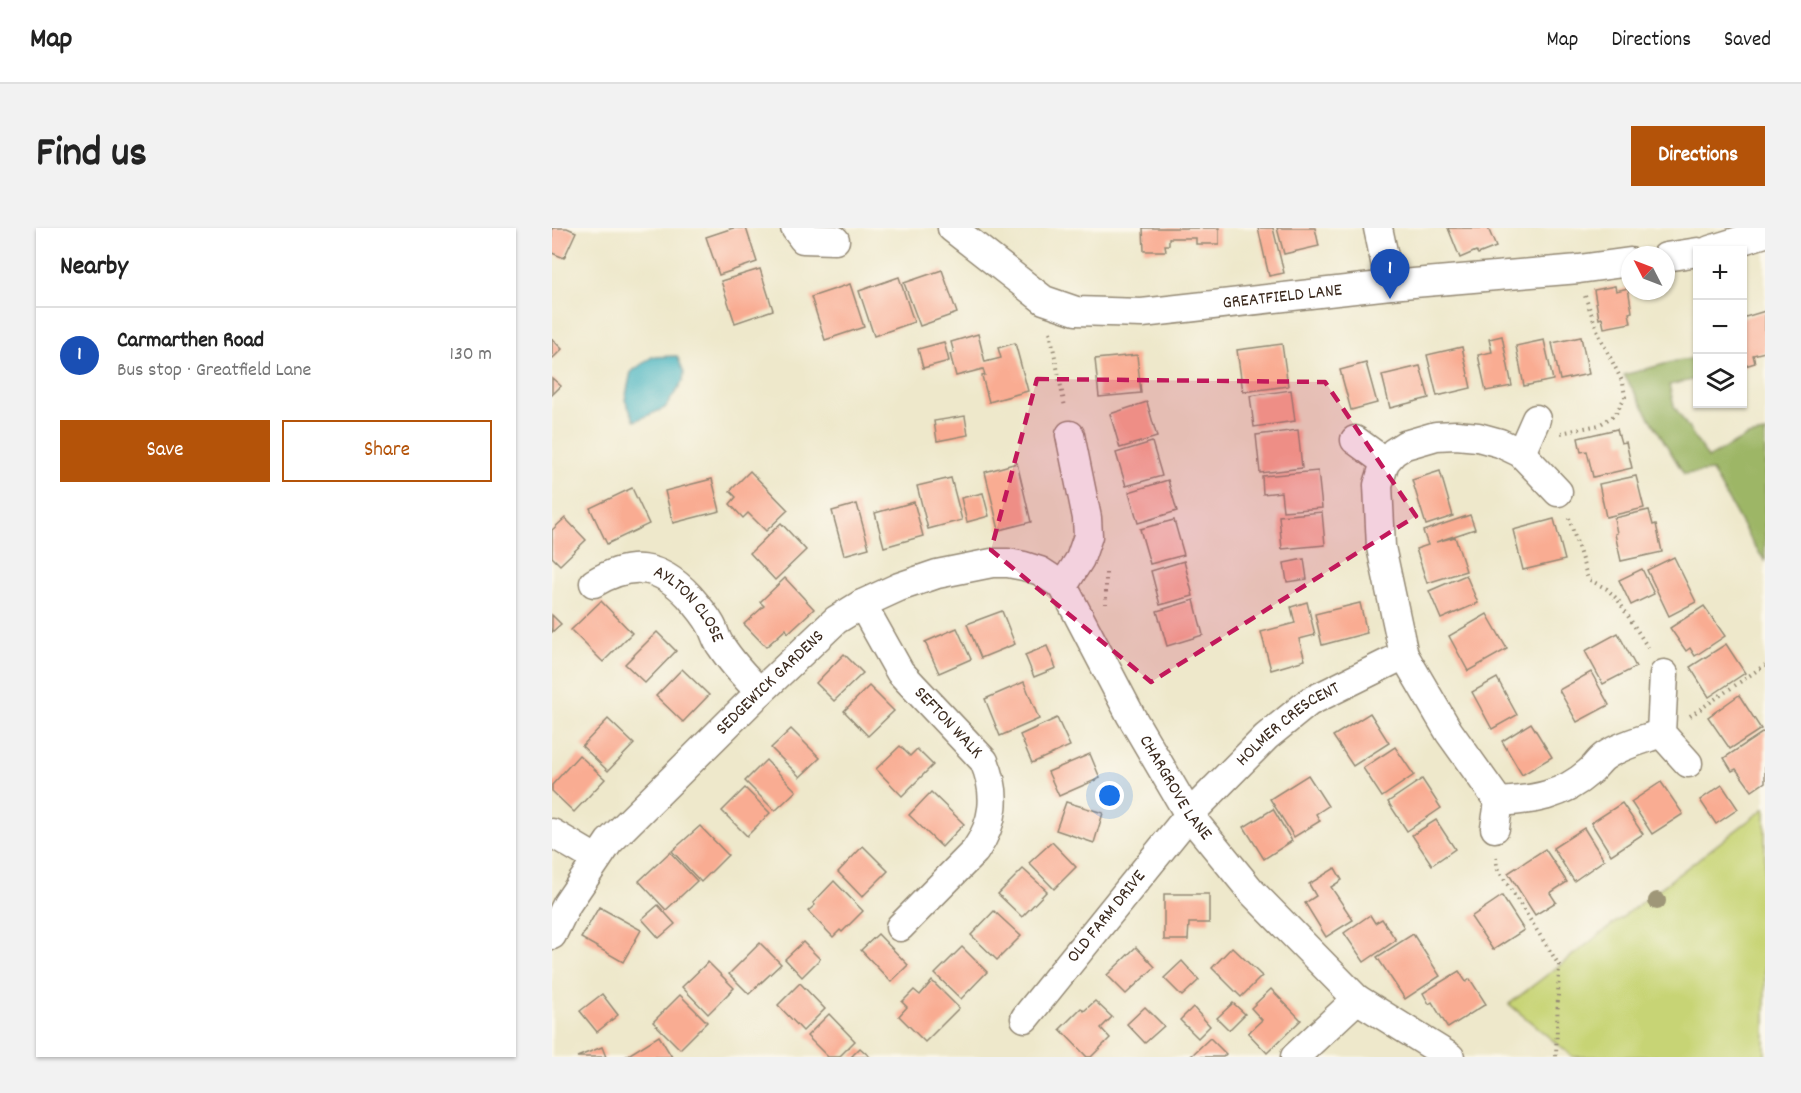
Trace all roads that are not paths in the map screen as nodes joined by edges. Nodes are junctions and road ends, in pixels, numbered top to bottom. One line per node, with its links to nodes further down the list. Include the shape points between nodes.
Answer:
1 (952, 228): 10 (street, GREATFIELD LANE, via 1044,300 1076,311 1142,313)
2 (1378, 228): 10 (street)
3 (802, 232): 5 (street)
4 (1765, 233): 6 (street)
5 (835, 240)
6 (1723, 246)
7 (1693, 253): 8 (street)
8 (1675, 256)
9 (1621, 263): 10 (street, GREATFIELD LANE)
10 (1390, 285)
11 (1070, 435): 16 (street, via 1088,536 1080,559)
12 (1355, 440): 13 (street)
13 (1385, 462): 14 (street, via 1405,445 1436,436 1478,437 1500,443 1529,436); 18 (street, via 1378,484 1381,547)
14 (1558, 492)
15 (594, 584): 20 (street, AYLTON CLOSE, via 618,571 632,569 660,573 674,580 700,608 719,644)
16 (1063, 586): 17 (street, SEDGEWICK GARDENS, via 1024,566 992,563 937,574); 23 (street, CHARGROVE LANE, via 1131,716)
17 (862, 604): 20 (street, SEDGEWICK GARDENS, via 836,620); 26 (street, SEFTON WALK, via 900,672 984,761 994,793 990,825 975,851)
18 (1404, 655): 21 (street, via 1497,815 1552,794 1617,749); 23 (street, HOLMER CRESCENT, via 1293,713)
19 (1664, 674): 21 (street)
20 (760, 692): 25 (street, SEDGEWICK GARDENS)
21 (1661, 733): 22 (street)
22 (1688, 764)
23 (1189, 815): 28 (street, CHARGROVE LANE, via 1252,892); 29 (street, OLD FARM DRIVE)
24 (552, 833): 25 (street)
25 (596, 859): 27 (street, SEDGEWICK GARDENS)
26 (900, 927)
27 (552, 935)
28 (1357, 999): 30 (street); 31 (street, CHARGROVE LANE)
29 (1026, 1018)
30 (1295, 1057)
31 (1450, 1057)

